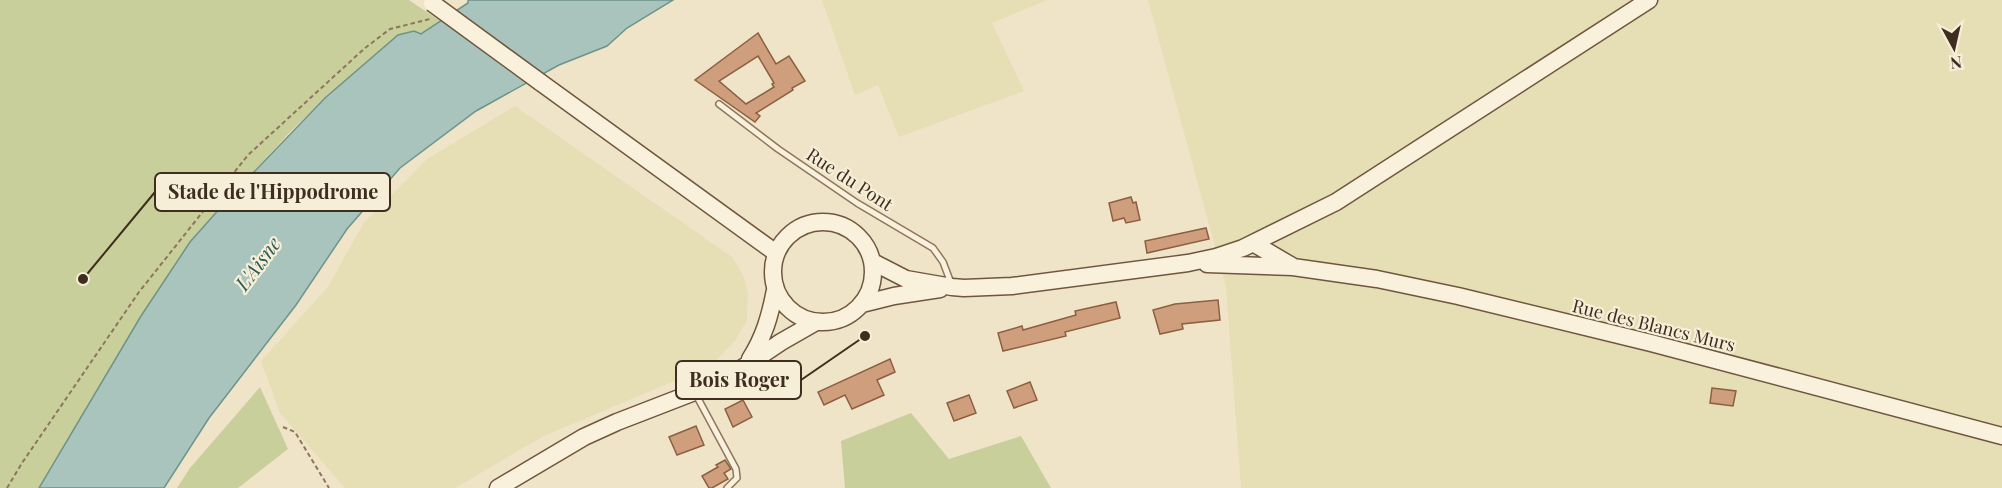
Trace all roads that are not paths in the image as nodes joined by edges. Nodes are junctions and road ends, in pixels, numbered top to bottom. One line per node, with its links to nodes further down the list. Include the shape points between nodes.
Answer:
1 (1649, 0): 4 (main road, via 1335,202)
2 (430, 7): 6 (main road, bridge)
3 (718, 104): 11 (lane, Rue du Pont, via 857,203 933,248)
4 (1280, 229): 5 (main road); 9 (main road)
5 (1248, 245): 8 (main road); 9 (main road); 10 (main road)
6 (776, 254): 7 (main road, via 796,229 827,222 857,234); 12 (main road, via 772,266)
7 (873, 262): 11 (main road, via 906,279); 13 (main road, via 874,277)
8 (1188, 263): 10 (main road); 11 (main road, via 1012,286)
9 (1288, 263): 10 (main road); 17 (main road, Rue des Blancs Murs, via 1469,298)
10 (1256, 266)
11 (952, 287): 13 (main road)
12 (775, 290): 14 (main road, via 791,312); 15 (main road, via 762,341)
13 (862, 304): 14 (main road, via 841,320)
14 (816, 322): 15 (main road)
15 (747, 365): 16 (main road)
16 (695, 393): 18 (main road, via 584,437); 19 (lane, via 736,469 737,478)
17 (2002, 436)
18 (498, 488)
19 (727, 488)

